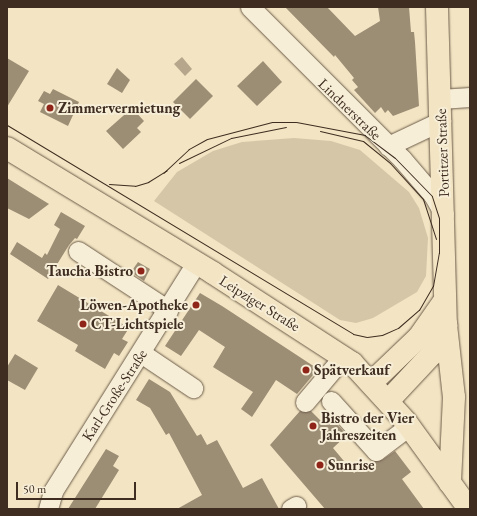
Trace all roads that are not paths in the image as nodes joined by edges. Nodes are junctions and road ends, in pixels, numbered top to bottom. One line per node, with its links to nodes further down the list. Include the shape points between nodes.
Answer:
1 (250, 7): 6 (street, Lindnerstraße)
2 (437, 7): 4 (main road, Portitzer Straße)
3 (470, 97): 4 (street)
4 (440, 99): 5 (main road, Portitzer Straße)
5 (441, 121): 6 (street); 8 (main road, Portitzer Straße)
6 (388, 146): 8 (street, Lindnerstraße, via 433,195)
7 (7, 148): 10 (main road, Leipziger Straße)
8 (444, 215): 11 (main road, Portitzer Straße)
9 (78, 250): 12 (street)
10 (196, 263): 12 (street, Karl-Große-Straße); 15 (main road, Leipziger Straße)
11 (445, 300): 13 (main road, Portitzer Straße); 16 (main road, via 419,337)
12 (168, 310): 14 (street, Karl-Große-Straße)
13 (446, 325): 19 (main road, Portitzer Straße, via 431,355); 22 (main road, Portitzer Straße, via 454,397)
14 (141, 353): 17 (street); 23 (street, Karl-Große-Straße, via 53,491)
15 (343, 357): 16 (main road, Leipziger Straße); 20 (street)
16 (371, 383): 19 (main road, Leipziger Straße)
17 (193, 388)
18 (331, 401): 21 (street, via 376,451)
19 (388, 401): 21 (main road, Leipziger Straße)
20 (306, 402)
21 (409, 426): 22 (main road, Leipziger Straße)
22 (450, 483): 24 (main road, Leipziger Straße)
23 (48, 509)
24 (469, 509)

